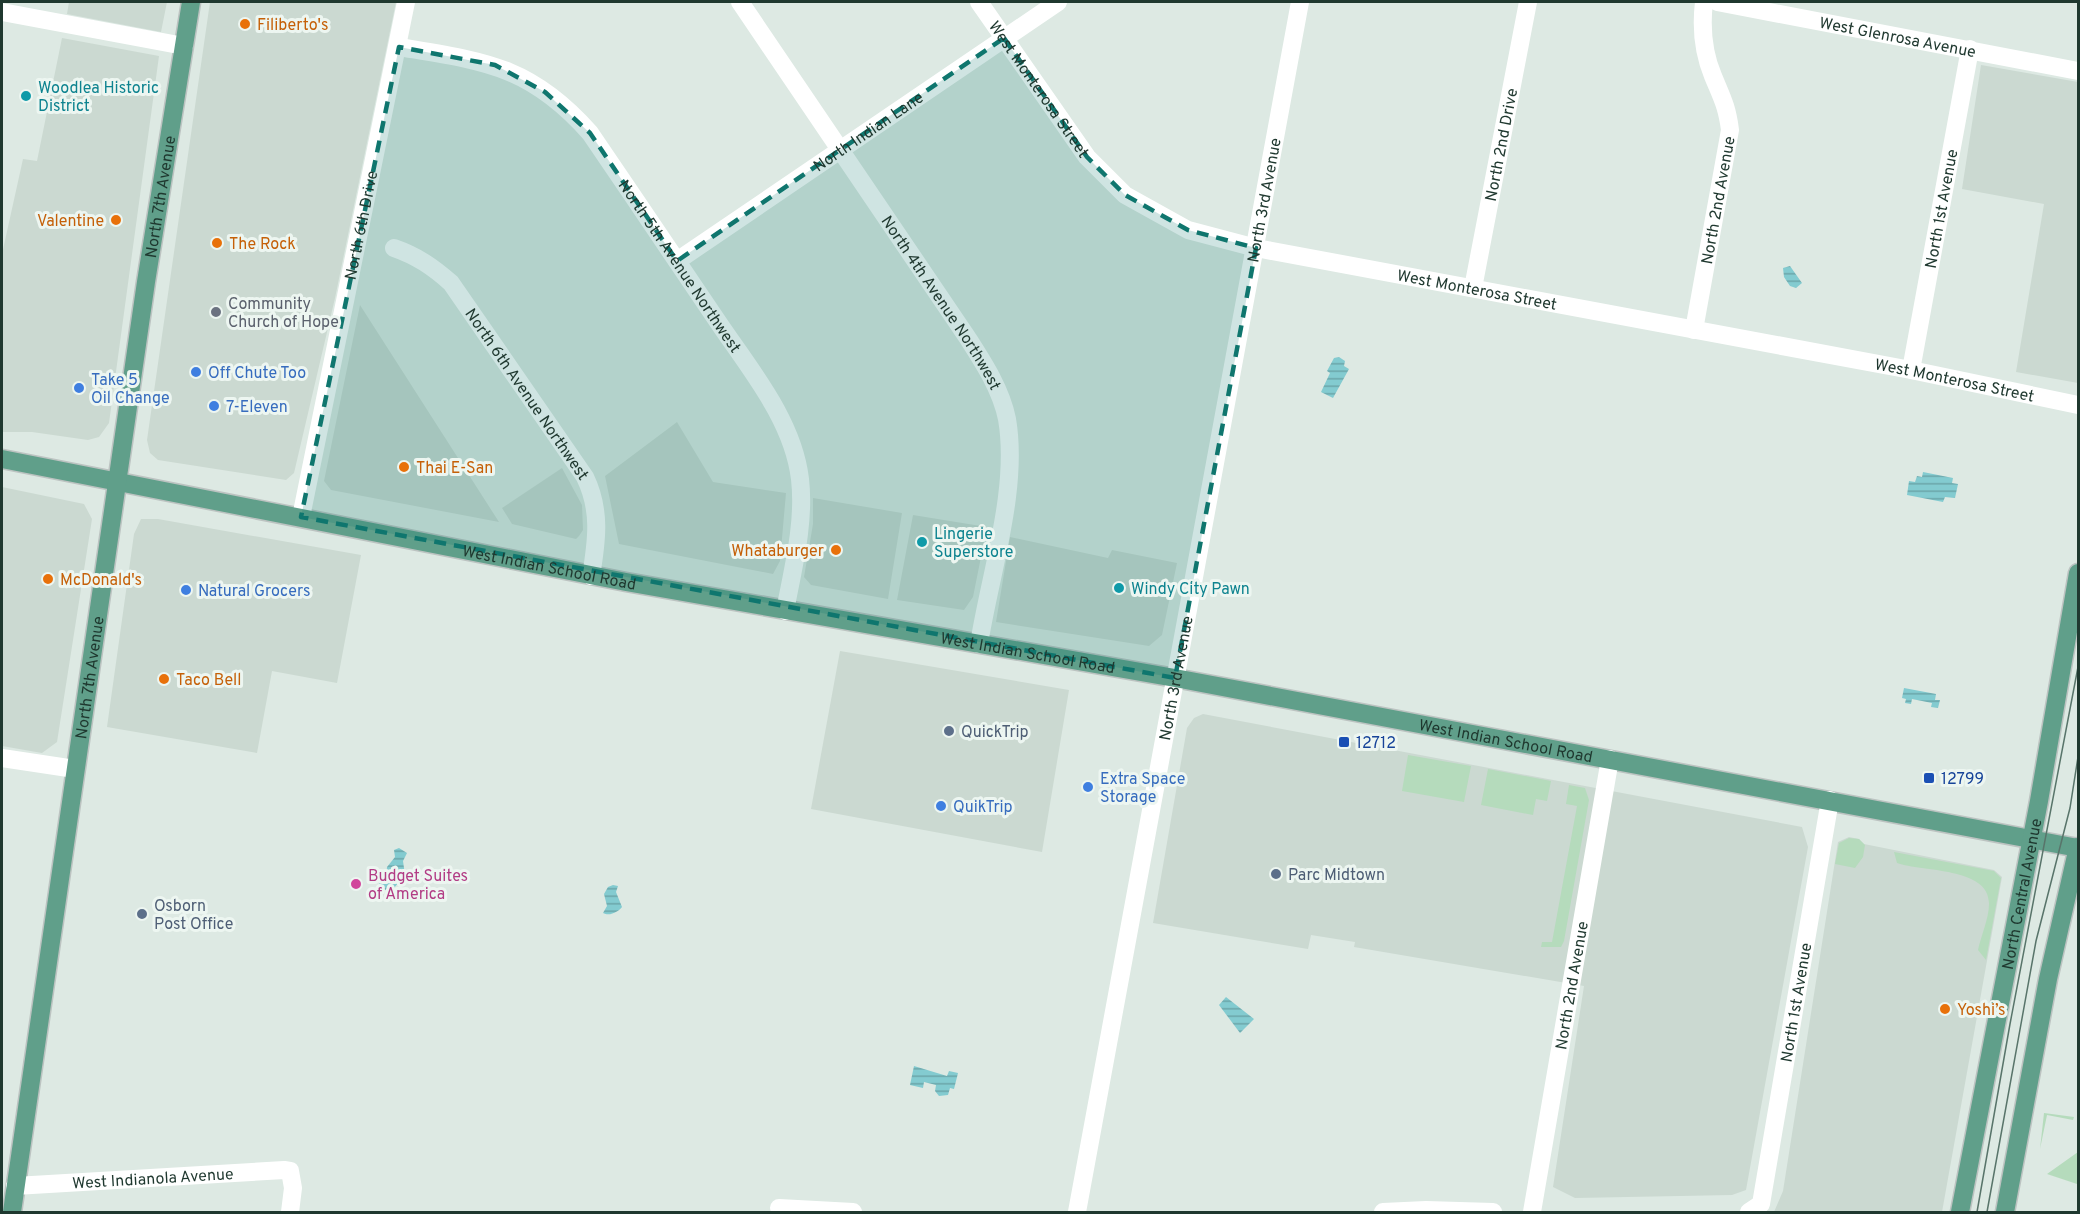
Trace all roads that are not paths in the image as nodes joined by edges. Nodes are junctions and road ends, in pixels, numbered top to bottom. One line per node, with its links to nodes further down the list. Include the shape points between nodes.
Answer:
1 (191, 2): 12 (main road, North 7th Avenue)
2 (406, 2): 13 (street, North 6th Drive)
3 (740, 2): 16 (street, North 4th Avenue Northwest)
4 (979, 2): 11 (street, West Monterosa Street)
5 (1059, 2): 11 (street, North Indian Lane)
6 (1300, 2): 18 (street, North 3rd Avenue)
7 (1528, 2): 20 (street, North 2nd Drive)
8 (1704, 2): 21 (street, North 2nd Avenue, via 1705,48 1712,75 1726,102 1730,130)
9 (1717, 2): 14 (street, West Glenrosa Avenue)
10 (2, 12): 12 (street)
11 (1004, 38): 16 (street, North Indian Lane); 18 (street, West Monterosa Street, via 1087,157 1125,195 1188,230)
12 (184, 46): 25 (main road, North 7th Avenue)
13 (399, 47): 19 (street, North 5th Avenue Northwest, via 495,65 524,76 545,92 590,133); 26 (street, North 6th Drive)
14 (1970, 49): 15 (street, West Glenrosa Avenue); 22 (street, North 1st Avenue)
15 (2079, 71)
16 (839, 152): 19 (street, North Indian Lane); 30 (street, North 4th Avenue Northwest, via 973,346 990,373 1006,417 1011,467)
17 (394, 248): 28 (street, North 6th Avenue Northwest, via 431,266 451,283 585,477 597,512)
18 (1256, 248): 20 (street, West Monterosa Street); 31 (street, North 3rd Avenue)
19 (677, 261): 29 (street, North 5th Avenue Northwest, via 764,391 788,435 800,477 801,500)
20 (1473, 288): 21 (street, West Monterosa Street)
21 (1694, 330): 22 (street, West Monterosa Street)
22 (1911, 370): 23 (street, West Monterosa Street)
23 (2079, 405)
24 (2, 459): 25 (main road, West Indian School Road)
25 (117, 481): 26 (main road, West Indian School Road); 34 (main road, North 7th Avenue)
26 (301, 517): 28 (main road, West Indian School Road)
27 (2079, 573): 36 (main road, North Central Avenue)
28 (591, 576): 29 (main road, West Indian School Road)
29 (785, 610): 30 (main road, West Indian School Road)
30 (979, 644): 31 (main road, West Indian School Road)
31 (1175, 678): 33 (main road, West Indian School Road); 45 (street, North 3rd Avenue)
32 (2, 758): 34 (street)
33 (1610, 759): 35 (main road, West Indian School Road); 48 (street, North 2nd Avenue)
34 (75, 769): 38 (main road, North 7th Avenue)
35 (1830, 800): 36 (main road, West Indian School Road); 40 (street, North 1st Avenue)
36 (2031, 838): 37 (main road, West Indian School Road); 49 (main road, North Central Avenue)
37 (2078, 848): 50 (main road, via 2048,979)
38 (15, 1186): 42 (main road, North 7th Avenue); 43 (street, West Indianola Avenue, via 280,1169 290,1171)
39 (778, 1208): 44 (street)
40 (1755, 1208)
41 (1426, 1211): 46 (street); 47 (street)
42 (12, 1212)
43 (290, 1212)
44 (853, 1212)
45 (1077, 1212)
46 (1383, 1212)
47 (1493, 1212)
48 (1532, 1212)
49 (1960, 1212)
50 (2005, 1212)

